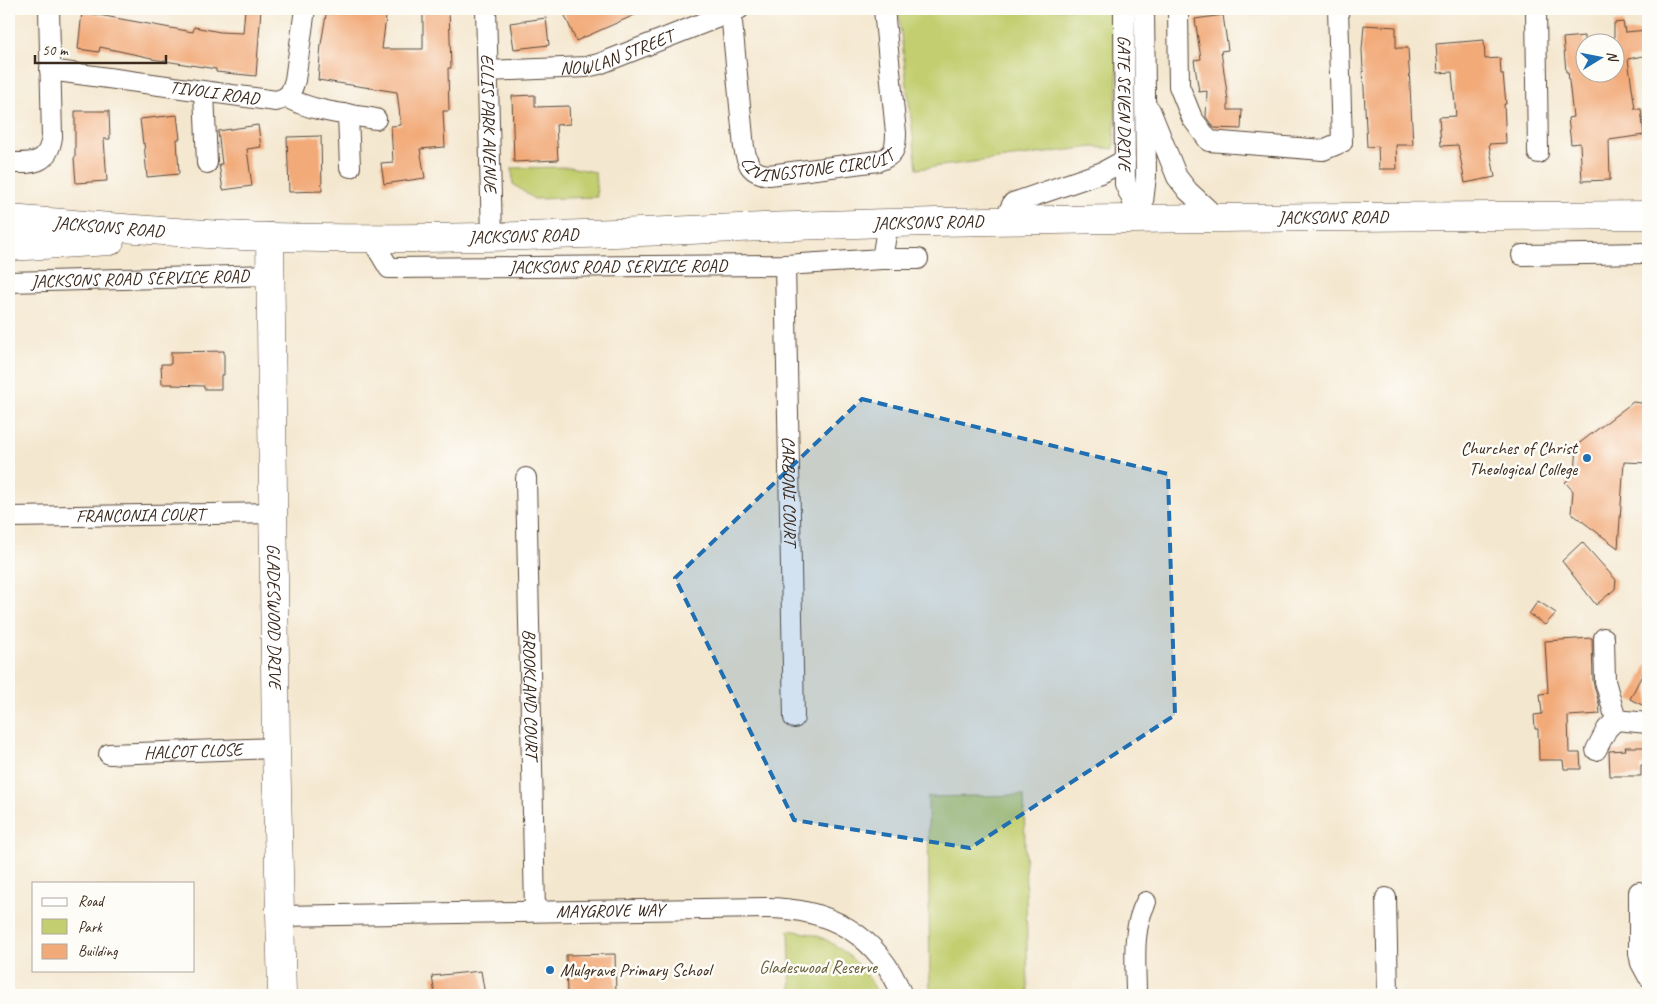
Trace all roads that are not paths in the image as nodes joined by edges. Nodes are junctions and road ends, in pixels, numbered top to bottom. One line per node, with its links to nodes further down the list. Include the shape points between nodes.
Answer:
1 (49, 9): 11 (street)
2 (305, 9): 15 (street, via 295,80 291,93)
3 (486, 9): 12 (street, ELLIS PARK AVENUE)
4 (884, 9): 10 (street, LIVINGSTONE CIRCUIT, via 896,133 893,153 878,161 769,175 751,168 744,148)
5 (1124, 9): 19 (street, GATE SEVEN DRIVE)
6 (1144, 9): 14 (street, GATE SEVEN DRIVE)
7 (1178, 9): 8 (street, via 1179,86 1192,118 1209,141 1323,150 1342,142)
8 (1338, 9)
9 (1536, 9): 18 (street)
10 (735, 10): 12 (street, NOWLAN STREET, via 599,64)
11 (50, 70): 13 (street, TIVOLI ROAD); 20 (street, via 50,148 44,158 32,163)
12 (488, 71): 30 (street, ELLIS PARK AVENUE)
13 (204, 92): 15 (street, TIVOLI ROAD, via 276,101); 21 (street)
14 (1145, 94): 24 (street, GATE SEVEN DRIVE, via 1177,177); 26 (street, GATE SEVEN DRIVE, via 1146,183)
15 (286, 97): 16 (street, via 299,104)
16 (348, 114): 17 (street); 22 (street)
17 (376, 119)
18 (1538, 153)
19 (1125, 160): 26 (street, GATE SEVEN DRIVE, via 1125,184); 27 (street, via 1103,172 1013,203)
20 (9, 163)
21 (207, 163)
22 (350, 167)
23 (1648, 215): 24 (main road, JACKSONS ROAD)
24 (1217, 218): 26 (main road, JACKSONS ROAD)
25 (9, 219): 29 (main road, JACKSONS ROAD)
26 (1141, 219): 27 (main road, JACKSONS ROAD)
27 (1004, 221): 28 (main road, JACKSONS ROAD)
28 (888, 223): 30 (main road, JACKSONS ROAD); 36 (street)
29 (208, 234): 31 (main road, JACKSONS ROAD); 33 (main road, JACKSONS ROAD)
30 (492, 236): 32 (main road, JACKSONS ROAD)
31 (270, 237): 32 (main road, JACKSONS ROAD); 39 (main road, GLADESWOOD DRIVE)
32 (371, 238): 38 (street, JACKSONS ROAD SERVICE ROAD, via 389,268)
33 (9, 247)
34 (1648, 253): 35 (street)
35 (1522, 255)
36 (882, 259): 37 (street, JACKSONS ROAD SERVICE ROAD); 38 (street, JACKSONS ROAD SERVICE ROAD)
37 (918, 259)
38 (784, 265): 45 (street, CARBONI COURT)
39 (271, 275): 40 (street, JACKSONS ROAD SERVICE ROAD); 42 (main road, GLADESWOOD DRIVE)
40 (9, 282)
41 (526, 478): 54 (street, BROOKLAND COURT)
42 (273, 513): 43 (street, FRANCONIA COURT); 48 (main road, GLADESWOOD DRIVE)
43 (9, 517)
44 (1604, 638): 46 (street, via 1605,680)
45 (794, 718)
46 (1616, 720): 47 (street); 49 (street, via 1606,729)
47 (1648, 723)
48 (276, 748): 50 (street, HALCOT CLOSE); 55 (main road, GLADESWOOD DRIVE)
49 (1596, 750)
50 (109, 754)
51 (1639, 892): 56 (street, via 1639,953)
52 (1386, 898): 60 (street)
53 (1146, 902): 59 (street, via 1135,937)
54 (534, 911): 55 (street, MAYGROVE WAY); 58 (street, MAYGROVE WAY, via 784,908 811,912 841,924 868,944 888,967)
55 (280, 916): 57 (main road, GLADESWOOD DRIVE)
56 (1648, 976)
57 (282, 995)
58 (902, 995)
59 (1136, 995)
60 (1388, 995)

